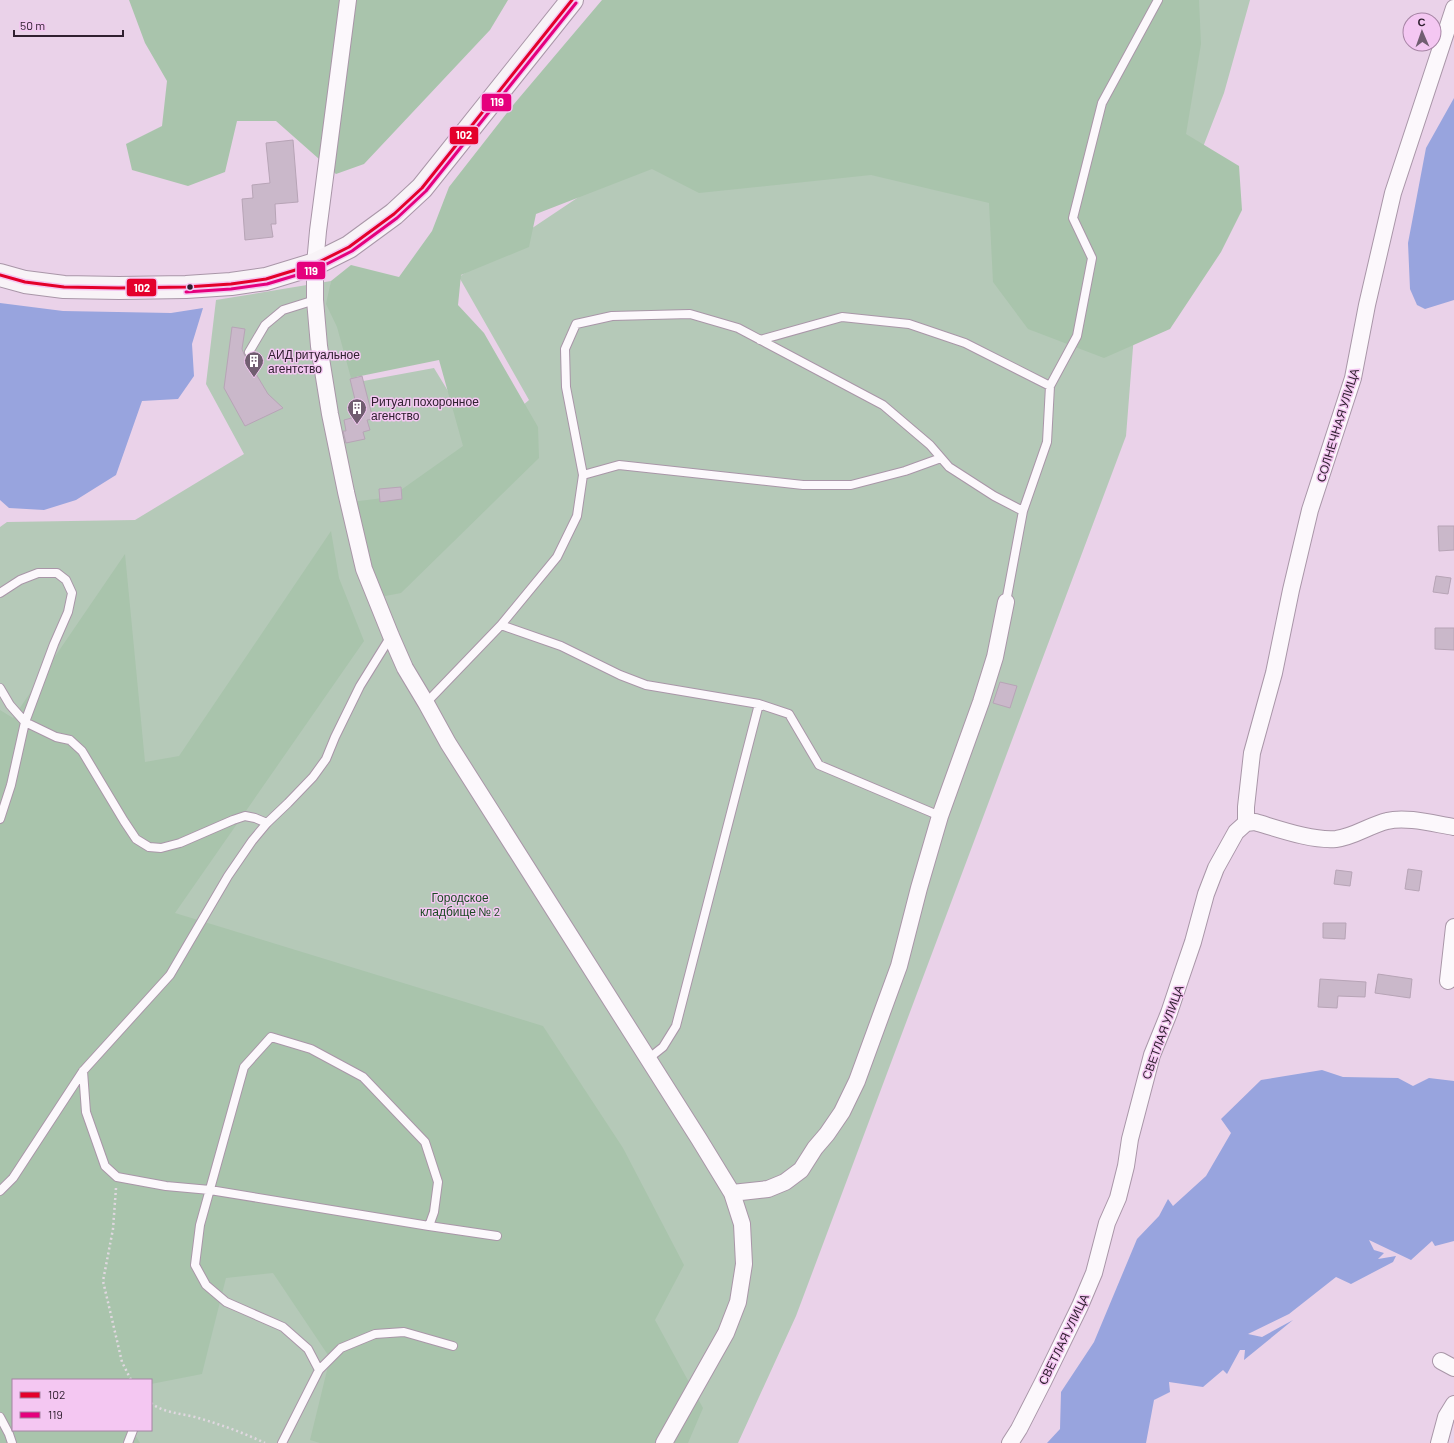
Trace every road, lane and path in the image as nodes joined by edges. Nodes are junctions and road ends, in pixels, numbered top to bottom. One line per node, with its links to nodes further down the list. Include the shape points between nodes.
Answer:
1 (348, 0): 5 (street)
2 (572, 0): 5 (main road, via 422,188 394,214 349,247)
3 (1158, 0): 10 (lane, via 1102,103 1073,218 1092,258 1077,336)
4 (1454, 8): 25 (street, СОЛНЕЧНАЯ УЛИЦА, via 1393,193 1353,378 1310,510 1274,673 1252,753)
5 (315, 264): 6 (main road, via 266,279 186,287 64,286 25,282); 7 (street)
6 (0, 275)
7 (315, 300): 9 (lane, via 284,310 266,325); 17 (street, via 319,346 330,414 364,569)
8 (760, 340): 10 (lane, via 842,317 909,324 965,343); 11 (lane, via 883,405); 12 (lane, via 738,328 690,314 612,316 576,324 565,349 566,387)
9 (249, 352)
10 (1050, 386): 13 (lane, via 1047,442)
11 (941, 458): 12 (lane, via 852,485 803,485 620,465); 13 (lane, via 962,476)
12 (583, 475): 16 (lane, via 577,516 557,557)
13 (1023, 511): 15 (lane)
14 (0, 593): 21 (lane, via 20,580 38,573 57,573 66,580 72,593 68,612)
15 (1006, 602): 22 (street, via 995,657)
16 (501, 625): 19 (lane); 20 (lane, via 561,646 646,685)
17 (391, 636): 19 (street, via 405,668); 24 (lane, via 360,686 326,759 314,777)
18 (0, 688): 21 (lane, via 10,705)
19 (426, 703): 29 (street, via 448,743)
20 (759, 704): 22 (lane, via 789,714 819,765); 29 (lane, via 676,1026 663,1047)
21 (25, 722): 23 (lane, via 11,786); 24 (lane, via 56,737 70,740 82,751 136,839 149,847 161,848 180,843 245,816)
22 (940, 816): 34 (street, via 899,966 857,1081 842,1112 801,1170 785,1182 768,1189)
23 (0, 819)
24 (267, 823): 30 (lane, via 228,876 170,975)
25 (1246, 824): 26 (street, via 1255,822 1320,839 1337,839 1388,820 1407,820); 49 (street, СВЕТЛАЯ УЛИЦА, via 1236,832 1216,868 1178,987 1152,1055 1118,1198 1107,1224 1094,1273 1040,1389)
26 (1454, 827)
27 (1454, 927): 28 (street)
28 (1448, 981)
29 (648, 1058): 34 (street)
30 (83, 1071): 31 (lane, via 86,1112 105,1166); 33 (lane, via 12,1178)
31 (117, 1177): 32 (lane, via 166,1186); 39 (path, via 113,1228 104,1281 122,1362)
32 (210, 1190): 35 (lane); 35 (lane, via 244,1067 271,1038 311,1049 362,1077 425,1142 438,1182 434,1212); 38 (lane, via 200,1226 195,1265 206,1285 226,1302 283,1327 308,1349)
33 (0, 1191)
34 (732, 1193): 48 (street, via 742,1224 744,1264 738,1302 726,1333)
35 (429, 1226): 36 (lane)
36 (498, 1236)
37 (453, 1346): 38 (lane, via 404,1332 375,1334 342,1348)
38 (319, 1370): 47 (lane)
39 (130, 1379)
40 (152, 1404): 46 (path, via 160,1410 194,1417 244,1433)
41 (1454, 1404): 50 (street, via 1446,1417)
42 (0, 1417): 44 (lane)
43 (133, 1431): 45 (lane)
44 (12, 1443)
45 (128, 1443)
46 (265, 1443)
47 (282, 1443)
48 (664, 1443)
49 (1010, 1443)
50 (1439, 1443)

